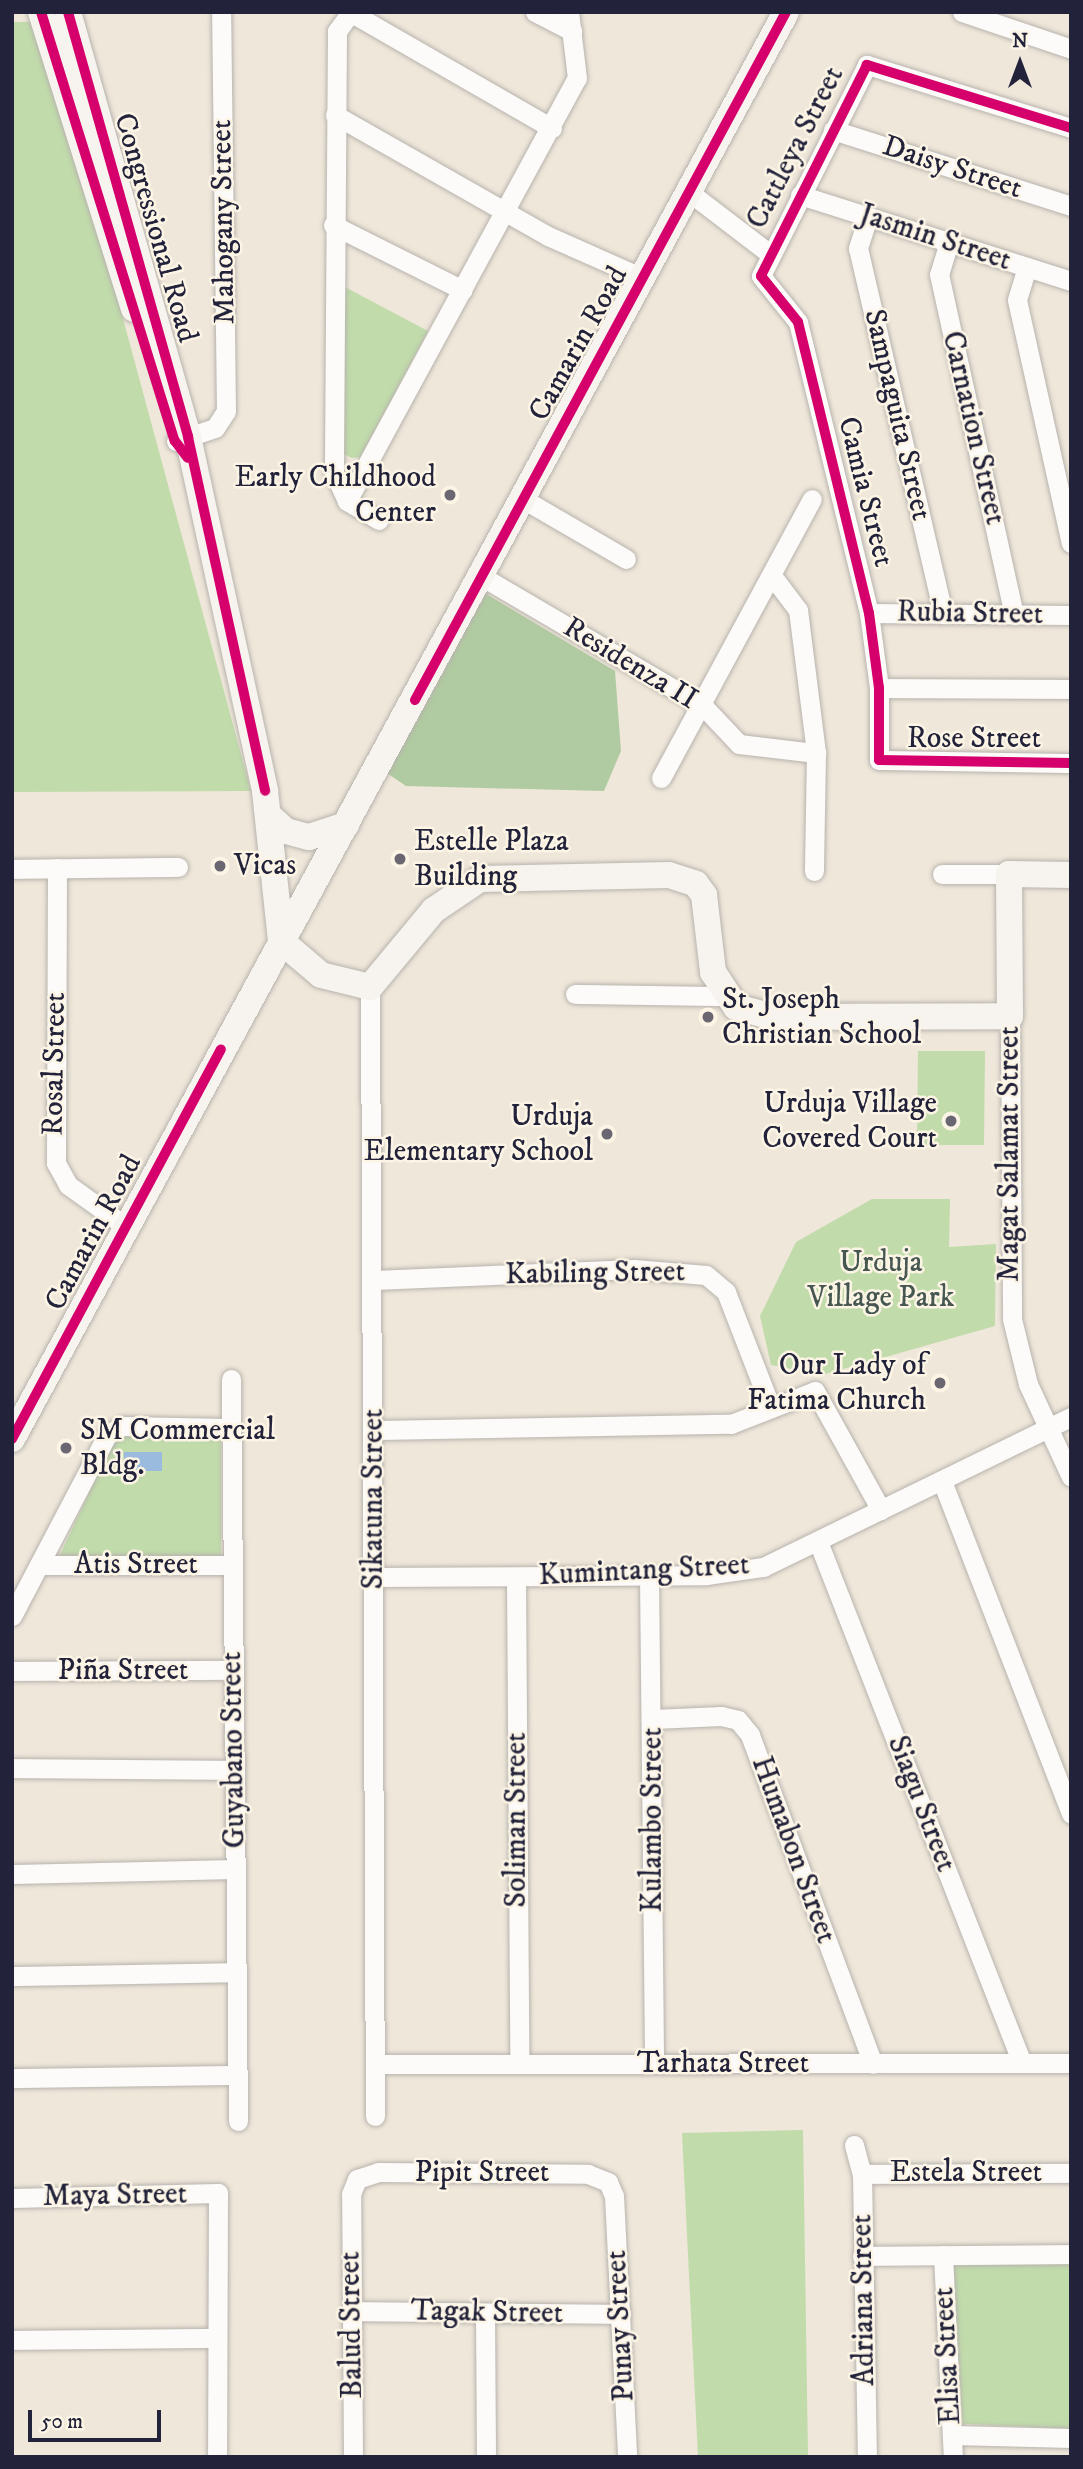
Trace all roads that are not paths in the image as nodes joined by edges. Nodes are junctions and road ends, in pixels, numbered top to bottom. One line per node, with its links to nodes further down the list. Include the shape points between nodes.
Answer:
1 (41, 12): 26 (main road, Congressional Road)
2 (68, 12): 26 (main road, Congressional Road)
3 (221, 12): 26 (street, Mahogany Street, via 226,411 215,428)
4 (350, 12): 10 (street, via 337,31); 11 (street)
5 (535, 12): 8 (street)
6 (786, 12): 14 (main road, Camarin Road)
7 (962, 12): 9 (street)
8 (571, 22): 11 (street, via 578,78)
9 (1071, 48)
10 (335, 115): 17 (street); 19 (street)
11 (552, 128): 17 (street)
12 (1071, 128): 13 (street, Cattleya Street, via 866,65)
13 (833, 130): 15 (street, Cattleya Street); 16 (street, Daisy Street)
14 (690, 190): 21 (street); 23 (main road, Camarin Road)
15 (800, 195): 18 (street, Jasmin Street); 21 (street, Cattleya Street)
16 (1071, 206)
17 (508, 208): 23 (street, via 569,247 580,246); 25 (street)
18 (868, 217): 20 (street, Jasmin Street); 36 (street, Sampaguita Street, via 858,248)
19 (333, 225): 25 (street); 29 (street, via 334,473)
20 (949, 242): 22 (street, Jasmin Street); 37 (street, Carnation Street, via 939,274)
21 (770, 254): 35 (street, Camia Street, via 761,283 798,322)
22 (1027, 267): 24 (street, Jasmin Street); 31 (street, via 1017,300)
23 (643, 278): 27 (main road, Camarin Road)
24 (1071, 281)
25 (463, 289): 29 (street)
26 (184, 445): 46 (main road, Congressional Road)
27 (523, 499): 32 (street); 33 (main road, Camarin Road)
28 (813, 499): 34 (street)
29 (347, 501): 30 (street)
30 (379, 520)
31 (1071, 543)
32 (626, 559)
33 (481, 576): 41 (street, Residenza II); 47 (main road, Camarin Road)
34 (773, 577): 41 (street); 42 (street, via 797,610)
35 (869, 613): 36 (street, Rubia Street); 39 (street, Camia Street)
36 (943, 614): 37 (street, Rubia Street)
37 (1014, 615): 38 (street, Rubia Street)
38 (1071, 615)
39 (879, 688): 40 (street); 43 (street, Camia Street)
40 (1071, 689)
41 (704, 707): 42 (street, Residenza II, via 739,744 757,751); 45 (street)
42 (816, 753): 51 (street)
43 (879, 760): 44 (street, Rose Street)
44 (1071, 763)
45 (661, 778)
46 (270, 826): 47 (main road, via 300,850); 55 (main road, Congressional Road)
47 (340, 837): 55 (main road, Camarin Road)
48 (178, 867): 49 (street)
49 (57, 868): 50 (street); 60 (street, Rosal Street, via 56,1163 68,1185)
50 (12, 869)
51 (814, 872)
52 (942, 874): 53 (street)
53 (1009, 874): 54 (main road); 59 (main road, Magat Salamat Street)
54 (1071, 875)
55 (281, 941): 56 (main road, via 321,975); 60 (main road, Camarin Road)
56 (370, 987): 58 (main road, via 434,910 480,879 668,875 696,884 704,895 713,972); 61 (street, Sikatuna Street)
57 (575, 994): 58 (street)
58 (723, 996): 59 (main road, via 745,1011 774,1017)
59 (1010, 1016): 65 (street, Magat Salamat Street, via 1012,1319 1028,1384)
60 (125, 1226): 68 (main road, Camarin Road)
61 (374, 1280): 63 (street, Kabiling Street, via 634,1269 706,1275 726,1292); 67 (street, Sikatuna Street)
62 (231, 1379): 66 (street, Guyabano Street)
63 (771, 1408): 67 (street, via 731,1424); 71 (street, via 808,1391 821,1395)
64 (1071, 1417): 65 (street, Kumintang Street)
65 (1050, 1427): 69 (street, Magat Salamat Street); 70 (street, Kumintang Street)
66 (231, 1428): 73 (street, via 113,1430); 74 (street, Guyabano Street)
67 (374, 1430): 76 (street, Sikatuna Street)
68 (12, 1439)
69 (1071, 1478)
70 (942, 1481): 71 (street, Kumintang Street); 84 (street)
71 (881, 1510): 72 (street, Kumintang Street)
72 (819, 1544): 75 (street, Kumintang Street, via 763,1567); 89 (street, Siagu Street)
73 (40, 1565): 74 (street, Atis Street); 78 (street)
74 (233, 1565): 79 (street, Guyabano Street)
75 (649, 1576): 77 (street, Kumintang Street); 81 (street, Kulambo Street)
76 (374, 1577): 77 (street, Kumintang Street); 91 (street, Sikatuna Street)
77 (516, 1577): 92 (street, Soliman Street)
78 (12, 1616)
79 (233, 1670): 80 (street, Piña Street); 83 (street, Guyabano Street)
80 (12, 1671)
81 (653, 1720): 93 (street, Kulambo Street); 94 (street, Humabon Street, via 721,1716 738,1720 750,1735)
82 (12, 1768): 83 (street)
83 (235, 1770): 85 (street, Guyabano Street)
84 (1071, 1814)
85 (236, 1870): 86 (street); 87 (street, Guyabano Street)
86 (12, 1874)
87 (236, 1972): 88 (street); 95 (street, Guyabano Street)
88 (12, 1976)
89 (1022, 2063): 90 (street, Tarhata Street); 94 (street, Tarhata Street)
90 (1071, 2063)
91 (375, 2064): 92 (street, Tarhata Street); 97 (street, Sikatuna Street)
92 (519, 2064): 93 (street, Tarhata Street)
93 (654, 2064): 94 (street, Tarhata Street)
94 (873, 2064)
95 (237, 2075): 96 (street); 98 (street, Guyabano Street)
96 (12, 2078)
97 (375, 2116)
98 (238, 2121)
99 (854, 2145): 101 (street, Adriana Street)
100 (1071, 2173): 101 (street, Estela Street)
101 (862, 2174): 107 (street, Adriana Street)
102 (351, 2194): 103 (street, Pipit Street, via 362,2175 391,2172 588,2174 608,2182); 108 (street, Balud Street)
103 (614, 2196): 110 (street, Punay Street)
104 (12, 2198): 111 (street, Maya Street, via 218,2193)
105 (1071, 2254): 106 (street)
106 (943, 2255): 107 (street); 113 (street, Elisa Street)
107 (862, 2256): 119 (street, Adriana Street)
108 (352, 2311): 109 (street, Tagak Street); 116 (street, Balud Street)
109 (485, 2313): 110 (street, Tagak Street); 117 (street)
110 (621, 2314): 118 (street, Punay Street)
111 (217, 2338): 112 (street); 115 (street)
112 (12, 2340)
113 (953, 2435): 114 (street); 120 (street, Elisa Street)
114 (1071, 2438)
115 (217, 2457)
116 (353, 2457)
117 (486, 2457)
118 (627, 2457)
119 (867, 2457)
120 (953, 2457)

